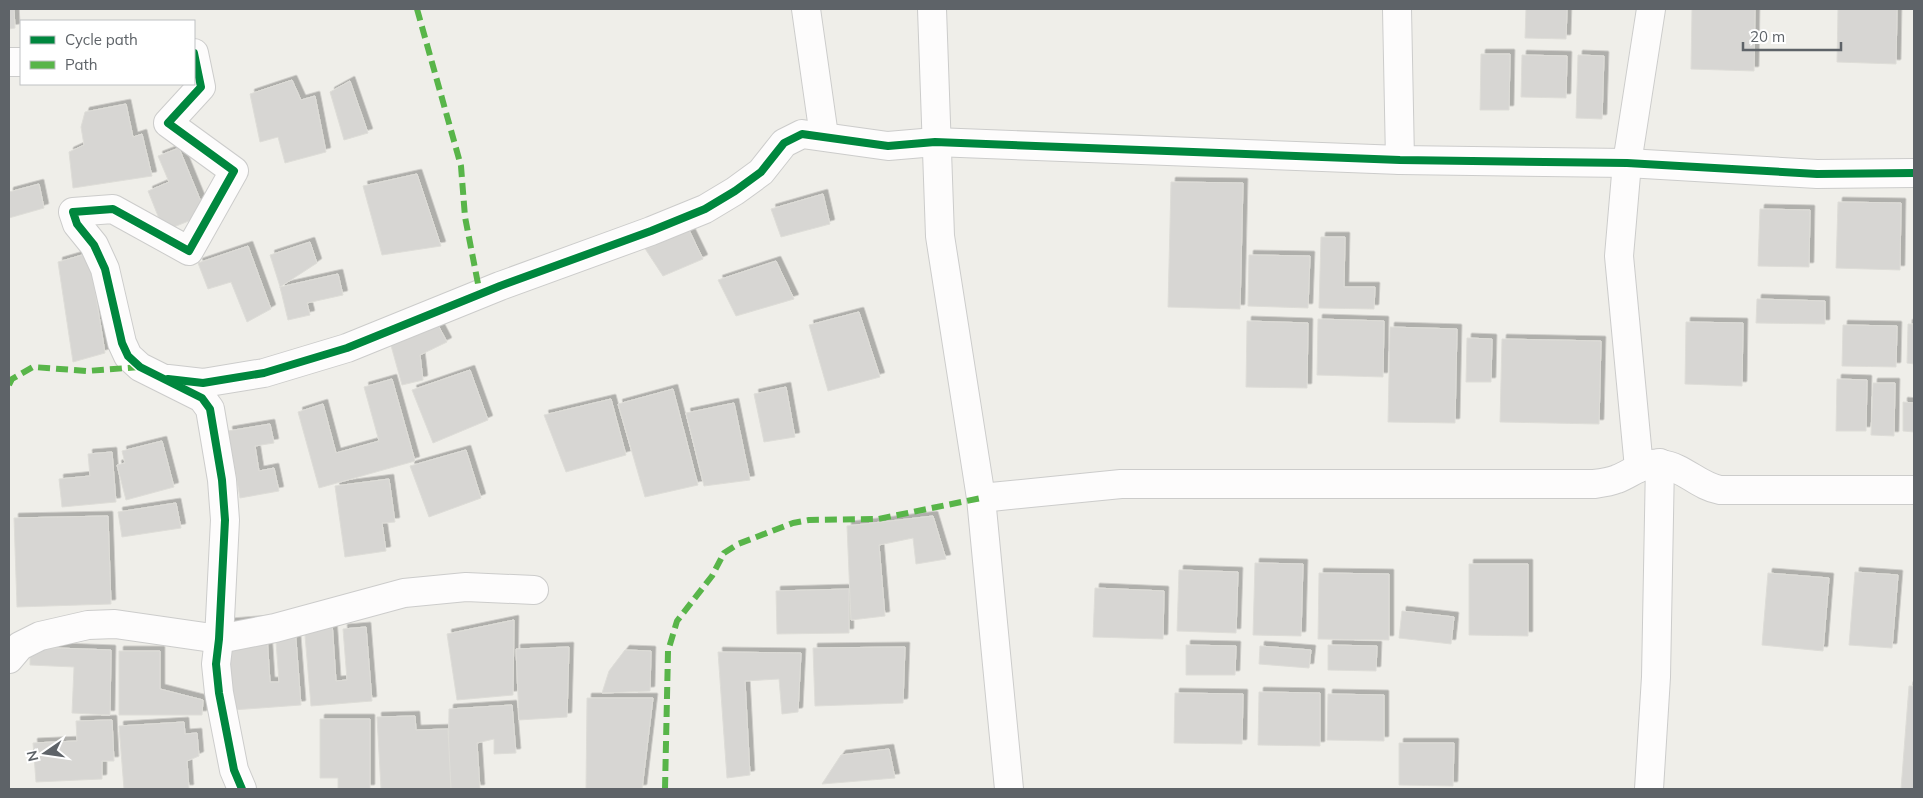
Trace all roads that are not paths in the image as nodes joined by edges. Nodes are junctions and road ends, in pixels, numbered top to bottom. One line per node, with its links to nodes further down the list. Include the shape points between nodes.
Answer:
1 (806, 9): 6 (street)
2 (932, 9): 7 (street)
3 (1397, 9): 8 (street)
4 (1651, 9): 9 (street)
5 (195, 59): 11 (street, via 200,87 168,122 234,171 189,251 113,209 73,212 76,224 94,245 105,269 128,356 140,368)
6 (824, 136): 7 (street, via 888,146); 11 (street, via 802,134 784,143 761,172 706,209 346,348 264,373 204,383)
7 (935, 142): 8 (street); 14 (street, via 940,236)
8 (1400, 160): 9 (street)
9 (1627, 163): 10 (street, via 1817,174); 12 (street, via 1619,256)
10 (1914, 173)
11 (168, 379): 16 (street, via 202,398 210,409 214,424 225,520)
12 (1650, 466): 13 (street, via 1680,469 1710,488 1720,490); 14 (street, via 1594,484 1121,484); 20 (street, via 1656,677)
13 (1914, 490)
14 (981, 498): 19 (street)
15 (534, 590): 16 (street, via 466,587 404,593 275,628)
16 (219, 639): 17 (street, via 115,624 88,625 40,636 20,646); 18 (street, via 216,664 219,693 234,770)
17 (9, 659)
18 (242, 789)
19 (1009, 789)
20 (1649, 789)

